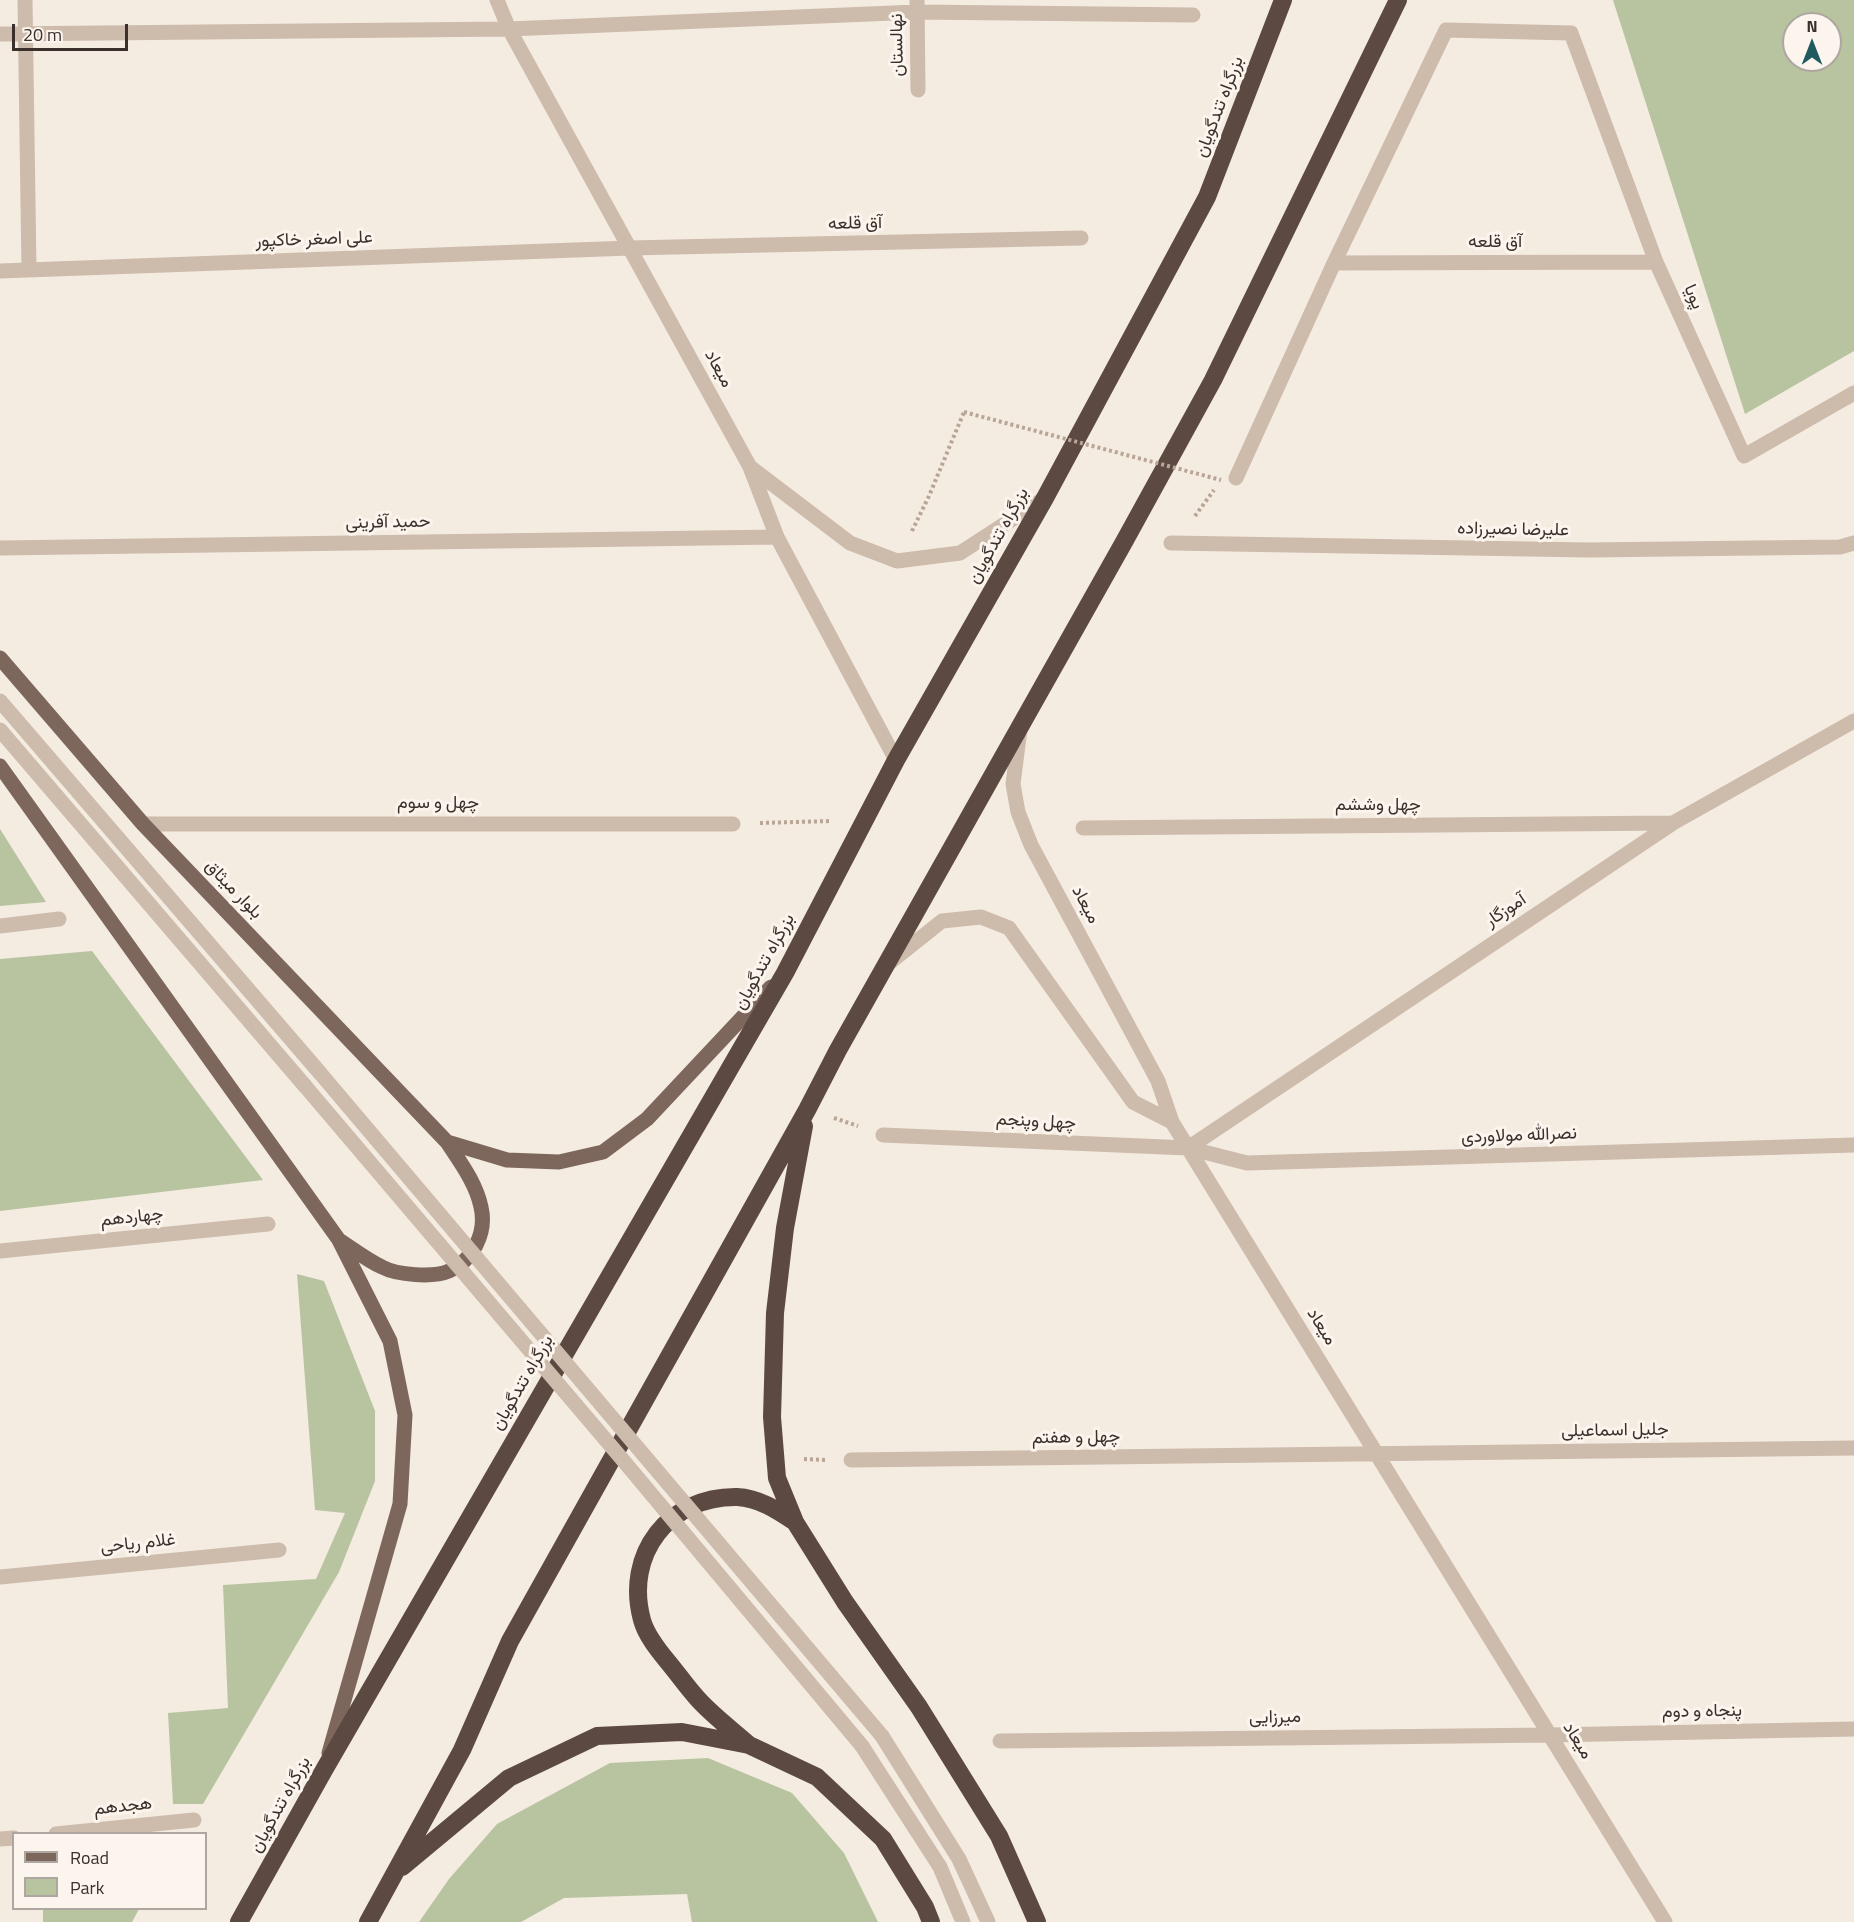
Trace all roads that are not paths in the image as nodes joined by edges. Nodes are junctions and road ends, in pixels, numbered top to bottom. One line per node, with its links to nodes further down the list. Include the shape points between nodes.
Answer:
1 (25, 0): 9 (street)
2 (497, 0): 7 (street, میعاد)
3 (1283, 0): 20 (highway, بزرگراه تندگویان, via 1208,197)
4 (1398, 0): 28 (highway, via 1213,380)
5 (917, 6): 6 (street); 7 (street); 10 (street, نهالستان)
6 (1193, 15)
7 (509, 29): 9 (street); 12 (street, میعاد)
8 (0, 34): 9 (street)
9 (25, 34): 15 (street)
10 (918, 90)
11 (1081, 238): 12 (street, آق قلعه)
12 (630, 249): 15 (street, علی اصغر خاکپور); 18 (street, میعاد)
13 (1656, 262): 14 (street, آق قلعه); 14 (street, پویا, via 1571,33 1446,30); 17 (street, پویا, via 1744,456)
14 (1334, 263): 19 (street)
15 (29, 270): 16 (street, علی اصغر خاکپور)
16 (0, 271)
17 (1854, 395)
18 (750, 467): 20 (street, via 850,543 897,561 960,553); 21 (street, میعاد)
19 (1228, 479)
20 (1045, 498): 30 (highway, بزرگراه تندگویان)
21 (777, 537): 24 (street, حمید آفرینی); 30 (street, میعاد)
22 (1171, 543): 23 (street, علیرضا نصیرزاده, via 1588,550 1839,547)
23 (1854, 543)
24 (0, 548)
25 (0, 658): 33 (main road, بلوار میثاق)
26 (0, 701): 67 (street, bridge, via 882,1736 959,1859)
27 (1854, 721): 32 (street, آموزگار)
28 (1020, 726): 38 (highway); 41 (street, میعاد, via 1013,784 1018,812 1031,845 1158,1081)
29 (0, 730): 66 (street, bridge, via 862,1746 940,1867)
30 (896, 760): 39 (highway, بزرگراه تندگویان)
31 (0, 766): 47 (main road)
32 (1673, 822): 35 (street, چهل وششم); 45 (street, آموزگار)
33 (143, 824): 34 (street, چهل و سوم); 43 (main road, بلوار میثاق)
34 (733, 824)
35 (1083, 828)
36 (59, 919): 37 (street)
37 (0, 926)
38 (886, 965): 40 (highway); 41 (street, via 942,921 981,917 1009,928 1133,1102)
39 (785, 973): 43 (main road, via 647,1119 603,1152 559,1162 507,1160); 59 (highway, بزرگراه تندگویان)
40 (807, 1110): 52 (highway, via 785,1228 775,1313 775,1458 777,1478); 62 (highway, via 510,1641 462,1749)
41 (1172, 1122): 45 (street, میعاد)
42 (883, 1135): 45 (street, چهل وپنجم)
43 (447, 1142): 47 (main road, بلوار میثاق, via 471,1180 481,1207 482,1230 470,1256 448,1272 418,1275 382,1268)
44 (1854, 1145): 45 (street, نصرالله مولاوردی, via 1246,1163)
45 (1188, 1148): 50 (street, میعاد)
46 (267, 1224): 48 (street, چهاردهم)
47 (339, 1240): 59 (main road, via 390,1341 405,1415 400,1504)
48 (0, 1251)
49 (1854, 1448): 50 (street, جلیل اسماعیلی)
50 (1377, 1454): 51 (street, چهل و هفتم); 56 (street, میعاد)
51 (851, 1460)
52 (795, 1522): 58 (highway, via 769,1505 739,1497 708,1500 679,1512 656,1533 642,1560 636,1592 642,1622 657,1649 697,1699); 68 (highway, via 845,1602 919,1707 999,1836)
53 (279, 1550): 54 (street, غلام ریاحی)
54 (0, 1577)
55 (1854, 1729): 56 (street, پنجاه و دوم)
56 (1550, 1735): 57 (street, میرزایی); 69 (street, میعاد)
57 (1000, 1741)
58 (749, 1745): 62 (highway, via 682,1732 597,1736 509,1778); 65 (highway, via 817,1777 883,1839)
59 (324, 1770): 63 (highway, بزرگراه تندگویان)
60 (194, 1820): 61 (street, هجدهم)
61 (67, 1832)
62 (394, 1873): 64 (highway)
63 (239, 1922)
64 (368, 1922)
65 (931, 1922)
66 (963, 1922)
67 (988, 1922)
68 (1037, 1922)
69 (1665, 1922)

